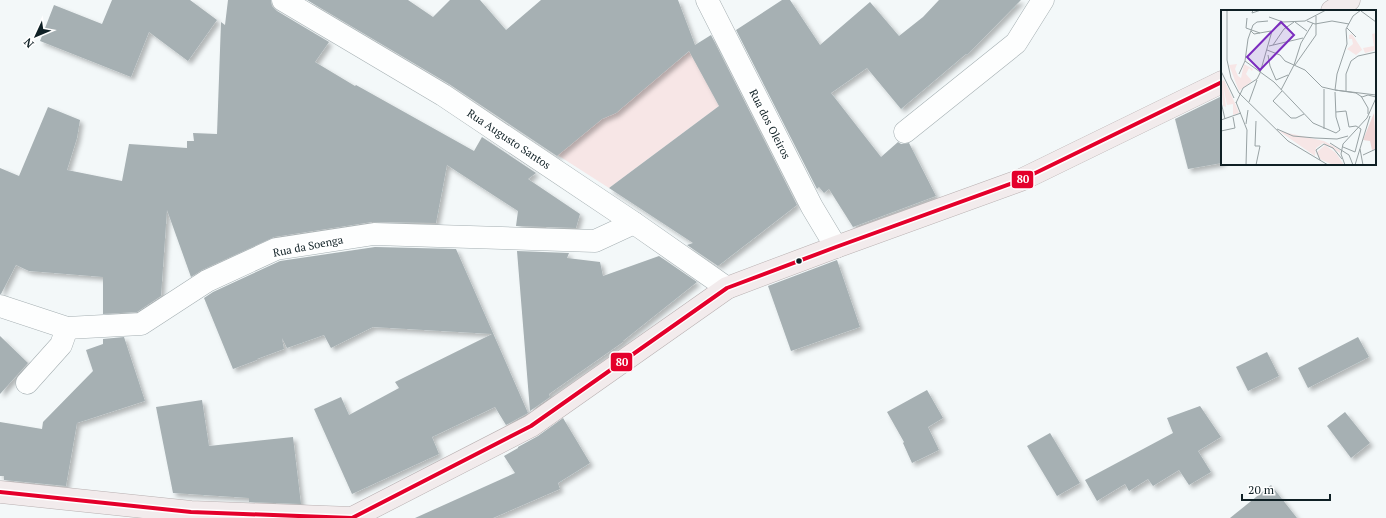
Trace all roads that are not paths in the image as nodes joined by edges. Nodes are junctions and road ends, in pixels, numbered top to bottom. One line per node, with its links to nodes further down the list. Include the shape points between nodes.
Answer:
1 (283, 0): 8 (street, Rua Augusto Santos, via 443,95)
2 (707, 0): 9 (street, Rua dos Oleiros, via 812,207)
3 (1043, 0): 7 (street, via 1016,43)
4 (1349, 0): 5 (main road)
5 (1334, 10)
6 (1221, 82): 9 (main road, via 1022,180)
7 (904, 132)
8 (634, 223): 10 (street, Rua Augusto Santos); 12 (street, Rua da Soenga, via 596,241 374,234 276,250 207,281 141,324)
9 (836, 247): 10 (main road)
10 (727, 288): 15 (main road, via 531,426)
11 (0, 306): 12 (street, Rua da Soenga)
12 (67, 328): 13 (street, via 61,345)
13 (27, 383)
14 (0, 492): 15 (main road, via 191,512)
15 (352, 518)

